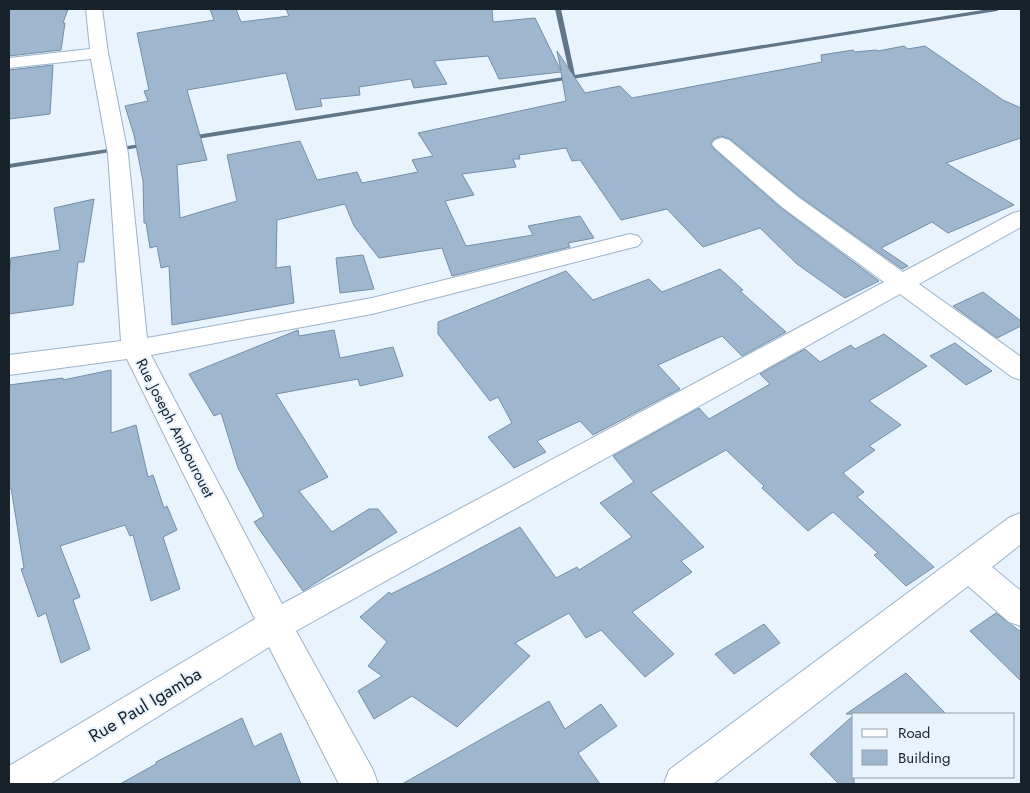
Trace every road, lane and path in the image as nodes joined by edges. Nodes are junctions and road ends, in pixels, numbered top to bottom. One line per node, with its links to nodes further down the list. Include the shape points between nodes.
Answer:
1 (94, 9): 2 (street, Rue Joseph Ambourouet)
2 (99, 53): 3 (street); 8 (street, Rue Joseph Ambourouet, via 116,148)
3 (9, 63)
4 (722, 144): 7 (street, via 790,202)
5 (1021, 218): 7 (street, Rue Paul Igamba)
6 (630, 241): 8 (street, via 372,306)
7 (902, 283): 10 (street); 14 (street, Rue Paul Igamba)
8 (135, 349): 9 (street); 14 (street, Rue Joseph Ambourouet)
9 (9, 364)
10 (1021, 370)
11 (1021, 526): 12 (street)
12 (968, 566): 13 (street); 17 (street)
13 (1021, 611)
14 (275, 625): 15 (street, Rue Paul Igamba); 16 (street, Rue Joseph Ambourouet)
15 (14, 784)
16 (359, 784)
17 (683, 784)

